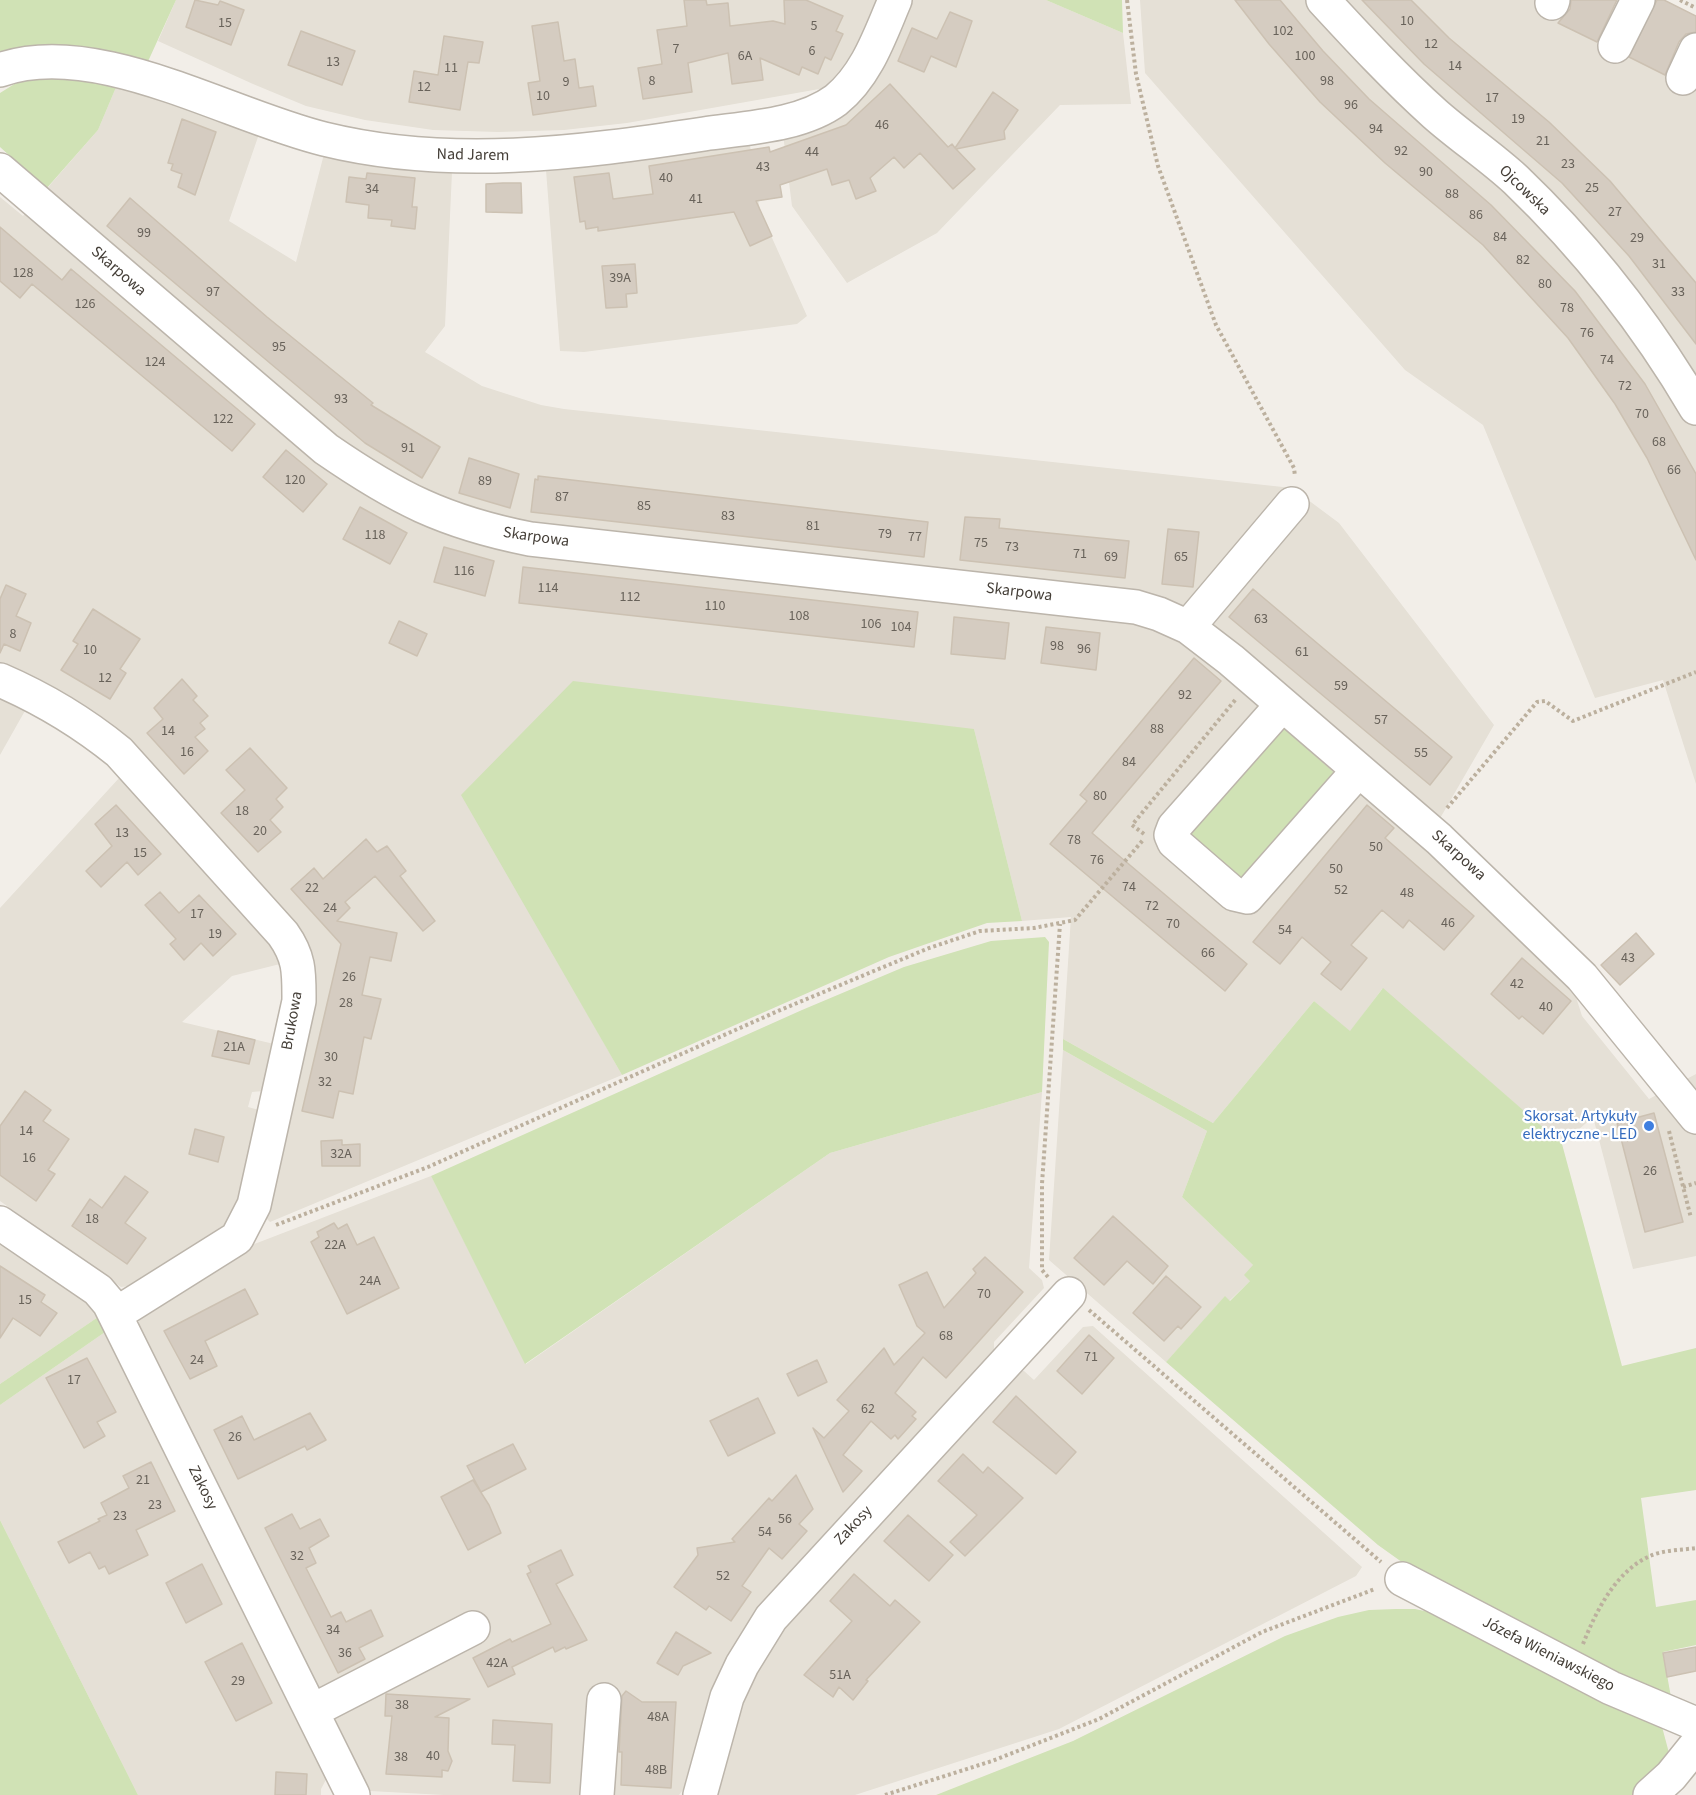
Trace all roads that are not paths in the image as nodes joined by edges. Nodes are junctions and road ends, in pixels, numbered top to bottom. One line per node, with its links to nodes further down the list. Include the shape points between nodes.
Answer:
1 (895, 0): 5 (street, Nad Jarem, via 852,85 833,101 799,117 625,146 527,156 452,157 325,140 98,65 39,60)
2 (1323, 0): 7 (street, Ojcowska, via 1435,114 1516,180 1593,262 1649,333)
3 (1638, 0): 4 (street)
4 (1615, 46)
5 (0, 70)
6 (0, 170): 9 (street, Skarpowa, via 326,448 381,487 424,509 488,531 530,538 1136,607)
7 (1696, 408)
8 (1292, 504): 9 (street)
9 (1188, 627): 11 (street, Skarpowa)
10 (0, 680): 16 (street, Brukowa, via 54,705 119,752 296,952 299,1001 247,1222 237,1238)
11 (1282, 705): 12 (street, Skarpowa); 12 (street, via 1174,827 1174,842 1234,894 1246,897)
12 (1358, 771): 13 (street, Skarpowa, via 1428,830 1582,977)
13 (1681, 1120)
14 (0, 1223): 16 (street, Zakosy, via 98,1290)
15 (1069, 1294): 25 (street, Zakosy, via 771,1618 727,1697)
16 (116, 1314): 20 (street, Zakosy)
17 (1402, 1579): 21 (street, Józefa Wieniawskiego, via 1611,1688)
18 (473, 1628): 20 (street)
19 (604, 1700): 24 (street)
20 (312, 1711): 23 (street, Zakosy)
21 (1696, 1724)
22 (1696, 1745): 26 (street)
23 (353, 1795)
24 (597, 1795)
25 (700, 1795)
26 (1650, 1795)

